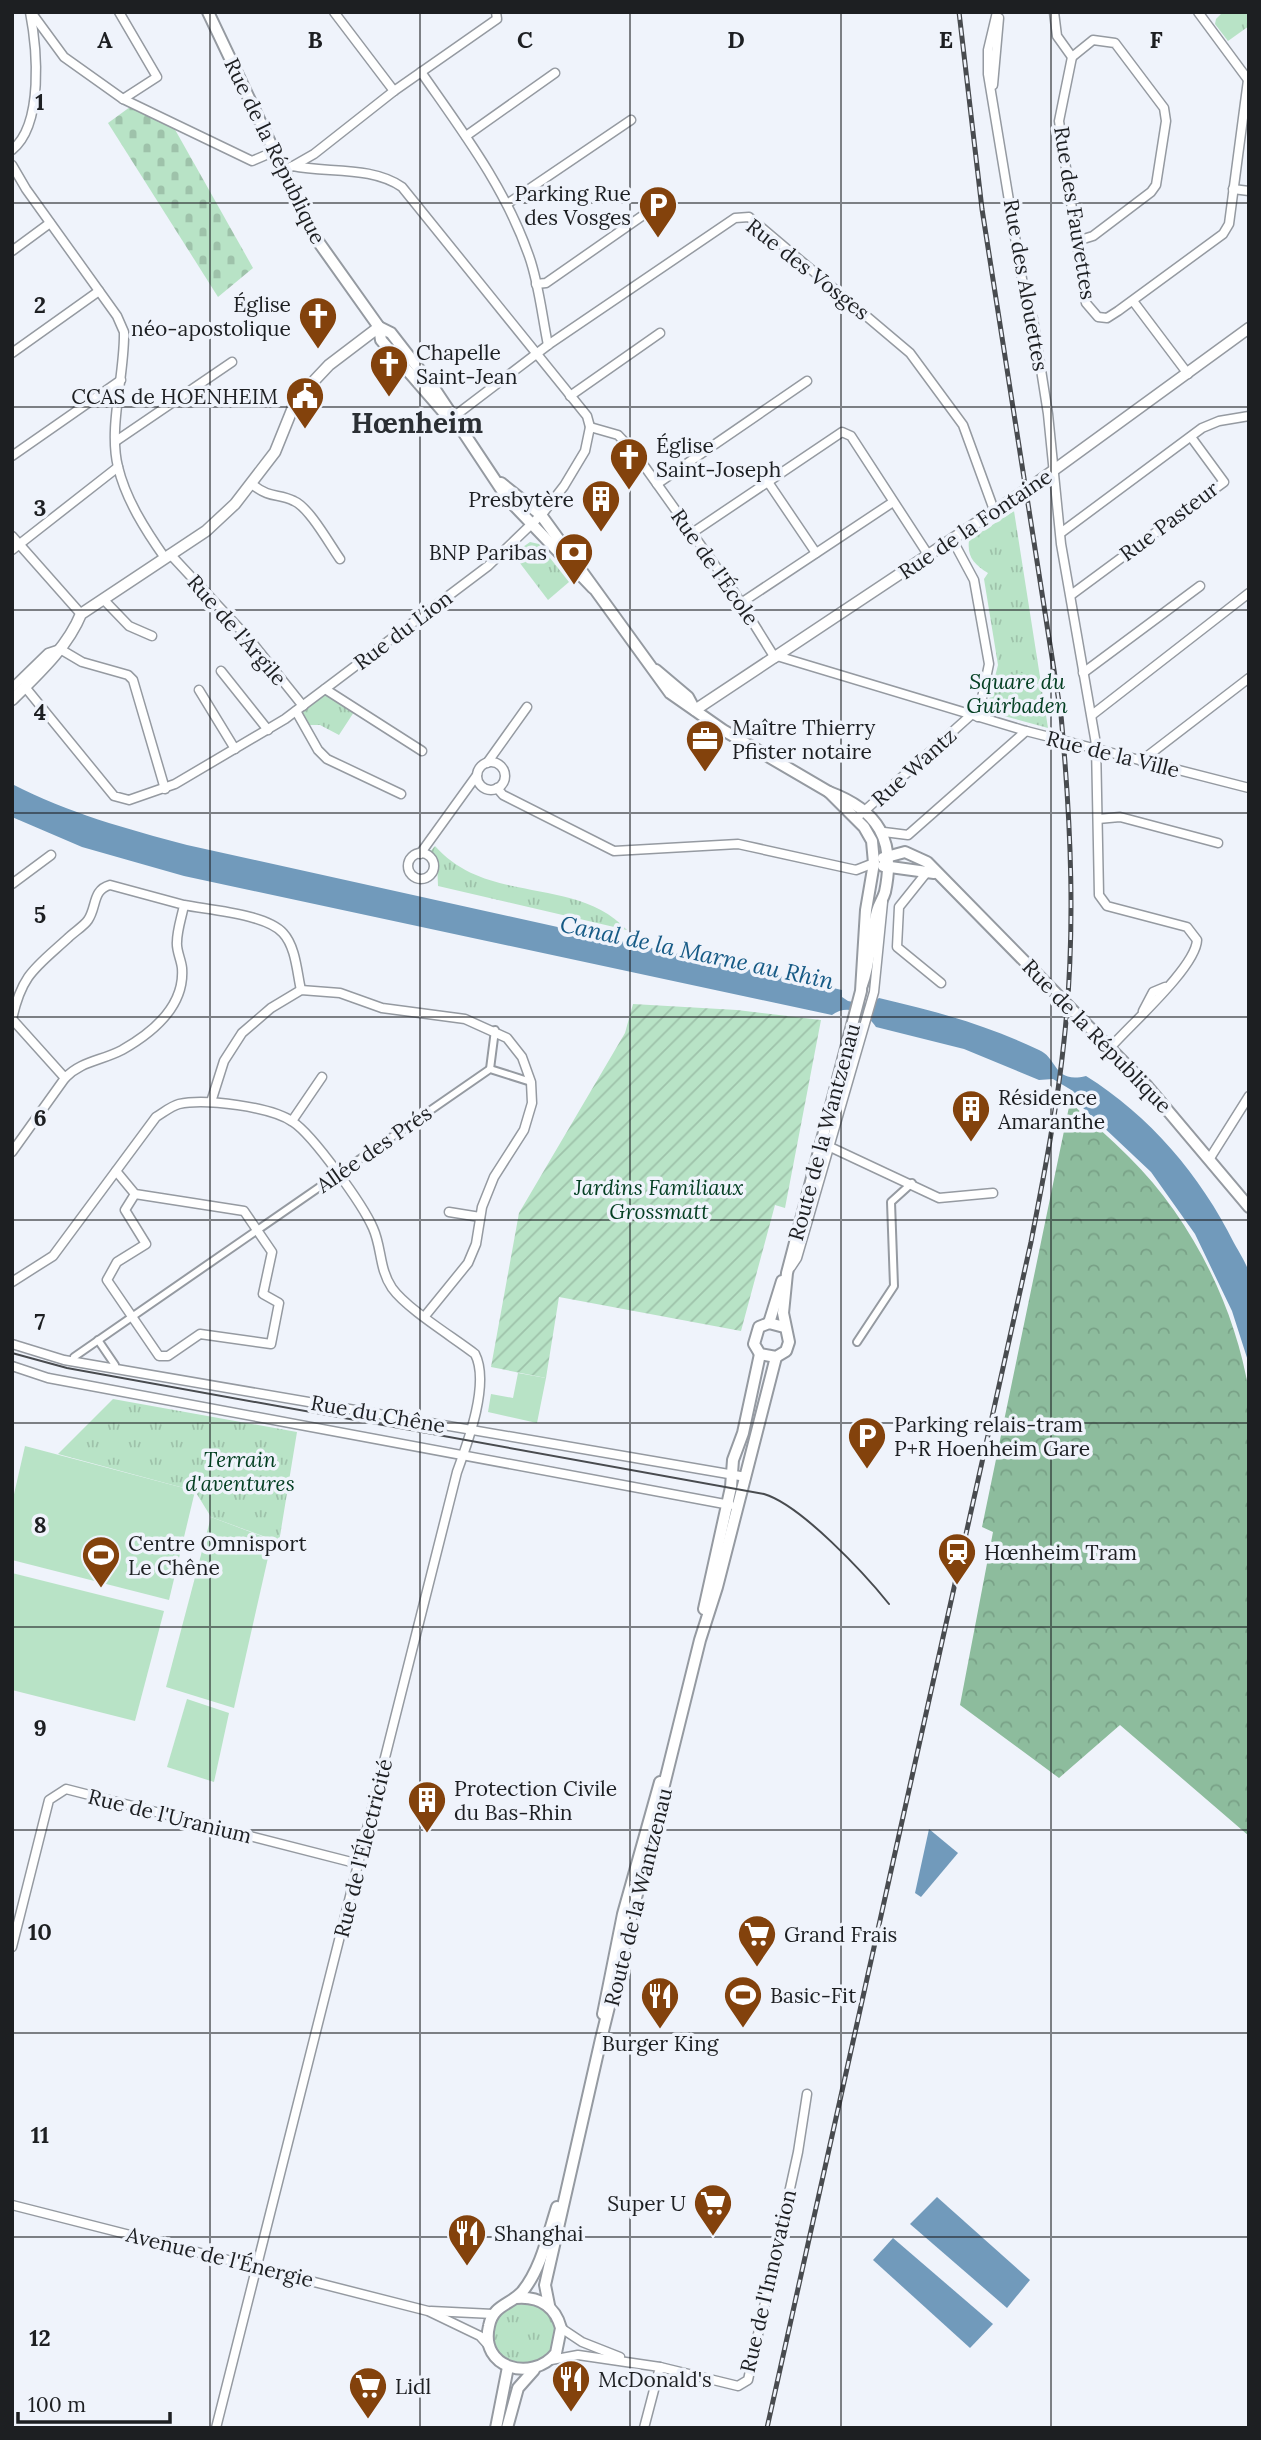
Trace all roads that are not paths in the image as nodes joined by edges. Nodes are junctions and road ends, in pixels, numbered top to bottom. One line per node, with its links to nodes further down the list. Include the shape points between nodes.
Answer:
1 (31, 12): 15 (street, via 64,57); 18 (street, via 36,79 26,132)
2 (119, 12): 15 (street, via 157,77)
3 (208, 12): 19 (main road, Rue de la République)
4 (334, 12): 14 (street)
5 (496, 12): 11 (street, via 497,19)
6 (997, 12): 50 (street, Rue des Alouettes, via 1000,33 993,98 1046,400)
7 (1054, 12): 10 (street, via 1057,36)
8 (1211, 12): 9 (street)
9 (1200, 15): 13 (street)
10 (1072, 57): 27 (street, Rue des Fauvettes, via 1059,121); 27 (street, via 1093,40 1115,43 1164,108 1166,121 1151,192 1093,236)
11 (421, 72): 14 (street); 17 (street)
12 (555, 73): 17 (street)
13 (1248, 81): 22 (street, Rue des Fauvettes)
14 (394, 91): 21 (street, via 314,154)
15 (123, 99): 19 (street, via 252,160)
16 (631, 120): 24 (street)
17 (466, 136): 24 (street)
18 (12, 150)
19 (273, 152): 21 (main road, Rue de la République)
20 (12, 165): 26 (street, Rue de l'Argile)
21 (287, 168): 32 (main road, Rue de la République, via 314,237); 37 (street, via 367,174 389,178 402,187)
22 (1233, 189): 23 (street); 31 (street, Rue des Fauvettes, via 1229,224 1223,234)
23 (1249, 191)
24 (507, 204): 29 (street)
25 (655, 207): 29 (street, via 545,283)
26 (50, 223): 28 (street); 30 (street, Rue de l'Argile)
27 (1077, 241): 31 (street, Rue des Fauvettes, via 1086,303 1092,312 1107,318)
28 (12, 251)
29 (536, 284): 35 (street)
30 (99, 291): 36 (street); 40 (street, Rue de l'Argile, via 124,332)
31 (1133, 301): 39 (street)
32 (379, 327): 44 (main road, Rue de la République, via 381,340); 53 (street, via 329,365 296,400 275,453)
33 (1249, 328): 39 (street, Rue de la Fontaine)
34 (660, 333): 42 (street)
35 (548, 345): 37 (street, Rue des Vosges); 55 (street, Rue des Vosges, via 735,219 749,218 910,353 963,425)
36 (12, 353)
37 (538, 354): 42 (street); 44 (street, Rue des Vosges)
38 (232, 362): 47 (street)
39 (1188, 374): 50 (street, Rue de la Fontaine)
40 (121, 380): 47 (street, Rue de l'Argile); 48 (street)
41 (807, 381): 52 (street)
42 (570, 396): 45 (street)
43 (1249, 416): 46 (street, via 1219,421)
44 (452, 418): 56 (main road, Rue de la République, via 494,478)
45 (590, 427): 52 (street, Rue de l'École, via 618,435); 56 (street, Rue du Lion, via 585,451)
46 (1191, 437): 57 (street); 68 (street, Rue Pasteur, via 1224,482)
47 (116, 441): 49 (street, Rue de l'Argile)
48 (12, 456)
49 (118, 467): 61 (street); 63 (street, Rue de l'Argile, via 138,518)
50 (1052, 472): 55 (street, Rue de la Fontaine); 57 (street, Rue des Alouettes)
51 (768, 482): 54 (street, via 842,432 851,436); 58 (street); 62 (street)
52 (657, 484): 58 (street, Rue de l'École)
53 (253, 485): 63 (street, via 206,531); 65 (street, via 303,507)
54 (894, 502): 62 (street); 64 (street)
55 (993, 510): 60 (street, Rue de la Fontaine)
56 (537, 519): 80 (street, Rue du Lion, via 488,566); 85 (main road, Rue de la République, via 577,562 670,693)
57 (1062, 532): 68 (street, Rue des Alouettes)
58 (692, 533): 70 (street, Rue de l'École)
59 (12, 536): 61 (street)
60 (952, 539): 64 (street, Rue de la Fontaine); 87 (street, via 973,574 989,664)
61 (15, 548): 71 (street)
62 (816, 553): 70 (street)
63 (167, 556): 69 (street); 84 (street, Rue de l'Argile, via 250,640)
64 (929, 556): 74 (street, Rue de la Fontaine)
65 (340, 559)
66 (1200, 586): 76 (street)
67 (1249, 593): 86 (street)
68 (1071, 595): 76 (street, Rue des Alouettes)
69 (103, 599): 71 (street); 72 (street, via 129,626)
70 (741, 603): 74 (street, Rue de l'École)
71 (81, 614): 73 (street)
72 (152, 636)
73 (60, 649): 78 (street); 79 (street, via 48,653); 98 (street, via 133,680)
74 (776, 657): 85 (street, Rue de la Fontaine); 87 (street, Rue de la Ville)
75 (221, 671): 88 (street)
76 (1083, 673): 86 (street, Rue des Alouettes)
77 (1249, 678): 93 (street)
78 (25, 687): 82 (street); 98 (street, Rue du Lion, via 114,796 130,800)
79 (12, 688)
80 (325, 689): 84 (street, Rue du Lion); 92 (street)
81 (198, 690): 90 (street)
82 (12, 700)
83 (527, 707): 94 (street)
84 (299, 709): 88 (street, Rue du Lion); 99 (street, Rue de l'Argile, via 327,759)
85 (695, 710): 100 (main road, Rue de la République)
86 (1092, 715): 91 (street, Rue des Alouettes)
87 (974, 716): 89 (street, Rue de la Ville); 100 (street, Rue Wantz)
88 (268, 730): 90 (street, Rue du Lion)
89 (1026, 731): 91 (street, Rue de la Ville); 102 (street, via 908,835)
90 (234, 749): 98 (street, Rue du Lion)
91 (1097, 749): 93 (street, Rue de la Ville); 101 (street, Rue des Alouettes)
92 (422, 751)
93 (1142, 761): 97 (street, Rue de la Ville)
94 (487, 762): 95 (street); 96 (street, via 503,769 504,782)
95 (477, 775): 96 (street, via 483,786); 104 (street)
96 (497, 788): 107 (street, via 614,851 738,844 856,870)
97 (1249, 788)
98 (165, 789)
99 (401, 794)
100 (861, 815): 102 (main road, Rue de la République); 107 (main road, Rue de la République, via 872,841)
101 (1098, 818): 103 (street, via 1120,817); 118 (street, Rue des Alouettes, via 1100,901 1187,928 1196,940 1193,956 1165,987 1153,992 1143,1011)
102 (884, 832): 106 (main road)
103 (1218, 843)
104 (420, 853)
105 (51, 855): 110 (street)
106 (887, 856): 107 (main road); 108 (main road); 109 (main road, Rue de la République, via 915,854)
107 (874, 863): 108 (main road); 114 (main road, Route de la Wantzenau)
108 (888, 869): 109 (main road); 111 (main road, Route de la Wantzenau)
109 (931, 872): 113 (street, via 899,907 897,947); 118 (main road, Rue de la République, via 1037,971)
110 (12, 884)
111 (883, 902): 114 (main road, Route de la Wantzenau, via 877,908 869,968); 126 (street, Route de la Wantzenau, via 874,992)
112 (184, 905): 115 (street, via 267,922 284,934); 116 (street, via 103,887 89,919 28,974); 121 (street, via 176,943 182,970 178,997 165,1018 146,1037 76,1066)
113 (940, 983)
114 (861, 988): 138 (main road, Route de la Wantzenau)
115 (301, 990): 117 (street, via 340,993 382,1008 466,1019); 124 (street, via 242,1033 224,1061)
116 (12, 1019): 121 (street)
117 (495, 1030): 119 (street); 122 (street, via 522,1057)
118 (1110, 1048): 128 (main road, Rue de la République)
119 (490, 1069): 122 (street); 130 (street, Allée des Prés)
120 (322, 1077): 125 (street)
121 (65, 1078): 127 (street)
122 (531, 1082): 136 (street, via 532,1103 524,1130 494,1177)
123 (1249, 1096): 128 (street)
124 (211, 1102): 125 (street); 129 (street, via 177,1104 156,1117)
125 (292, 1121): 130 (street, Rue de l'Électricité, via 314,1140)
126 (828, 1146): 131 (street); 138 (street, Route de la Wantzenau, via 797,1258)
127 (12, 1152)
128 (1210, 1158): 134 (main road, Rue de la République)
129 (116, 1171): 133 (street); 139 (street, via 53,1256)
130 (337, 1175): 137 (street, Allée des Prés); 140 (street, Rue de l'Électricité, via 373,1226 383,1272 393,1290)
131 (912, 1183): 132 (street, via 939,1198); 145 (street, via 891,1202 894,1286)
132 (993, 1193)
133 (135, 1194): 137 (street, via 244,1211); 141 (street, via 125,1210 146,1244 117,1262 107,1280)
134 (1249, 1207)
135 (449, 1212): 136 (street)
136 (480, 1217): 140 (street, via 477,1244 468,1263)
137 (258, 1230): 141 (street, Allée des Prés); 141 (street, via 271,1252 263,1294 279,1303 271,1344 200,1334 168,1356 159,1356)
138 (787, 1273): 142 (main road, Route de la Wantzenau); 143 (main road, Route de la Wantzenau)
139 (12, 1282)
140 (425, 1316): 152 (street, Rue de l'Électricité, via 475,1354 482,1368)
141 (132, 1317): 144 (street, Allée des Prés)
142 (769, 1322): 143 (main road); 147 (main road, Route de la Wantzenau, via 754,1338)
143 (784, 1327): 149 (main road, Route de la Wantzenau, via 789,1342 786,1351)
144 (98, 1340): 148 (street, Allée des Prés); 150 (street)
145 (857, 1342)
146 (12, 1345): 152 (street, Rue du Chêne, via 64,1360)
147 (760, 1354): 149 (main road); 154 (main road, Route de la Wantzenau)
148 (74, 1357)
149 (776, 1357): 155 (main road, Route de la Wantzenau)
150 (115, 1365)
151 (12, 1366): 153 (street, Rue du Chêne, via 48,1378)
152 (470, 1429): 153 (street, Rue de l'Électricité); 154 (street, Rue du Chêne)
153 (463, 1454): 156 (street, Rue du Chêne); 157 (street, Rue de l'Électricité)
154 (732, 1475): 155 (street, Rue du Chêne); 156 (main road, Route de la Wantzenau)
155 (746, 1477): 156 (main road, Route de la Wantzenau)
156 (732, 1506): 160 (main road, Route de la Wantzenau, via 672,1753 649,1815 623,1914 601,2039)
157 (359, 1864): 158 (street, Rue de l'Uranium, via 66,1789 49,1800); 162 (street, Rue de l'Électricité)
158 (12, 1947)
159 (807, 2094): 172 (street, Rue de l'Innovation, via 799,2152 748,2380 738,2386)
160 (569, 2172): 163 (main road, Route de la Wantzenau, via 534,2274); 164 (main road, Route de la Wantzenau, via 545,2285)
161 (12, 2205): 162 (street, Avenue de l'Énergie)
162 (257, 2268): 165 (street, Avenue de l'Énergie); 174 (street, Rue de l'Électricité)
163 (516, 2298): 164 (main road); 166 (main road)
164 (548, 2305): 167 (main road)
165 (428, 2311): 166 (street, Avenue de l'Énergie); 168 (street, Avenue de l'Énergie, via 480,2336)
166 (493, 2314): 168 (main road)
167 (561, 2328): 169 (main road, via 560,2345); 170 (street, via 582,2342)
168 (489, 2346): 171 (main road)
169 (551, 2360): 170 (street, via 578,2355); 173 (main road)
170 (629, 2360): 172 (street)
171 (508, 2367): 173 (main road); 175 (main road)
172 (660, 2367): 177 (street)
173 (534, 2370): 176 (main road, via 518,2388)
174 (216, 2428)
175 (496, 2428)
176 (507, 2428)
177 (644, 2428)

